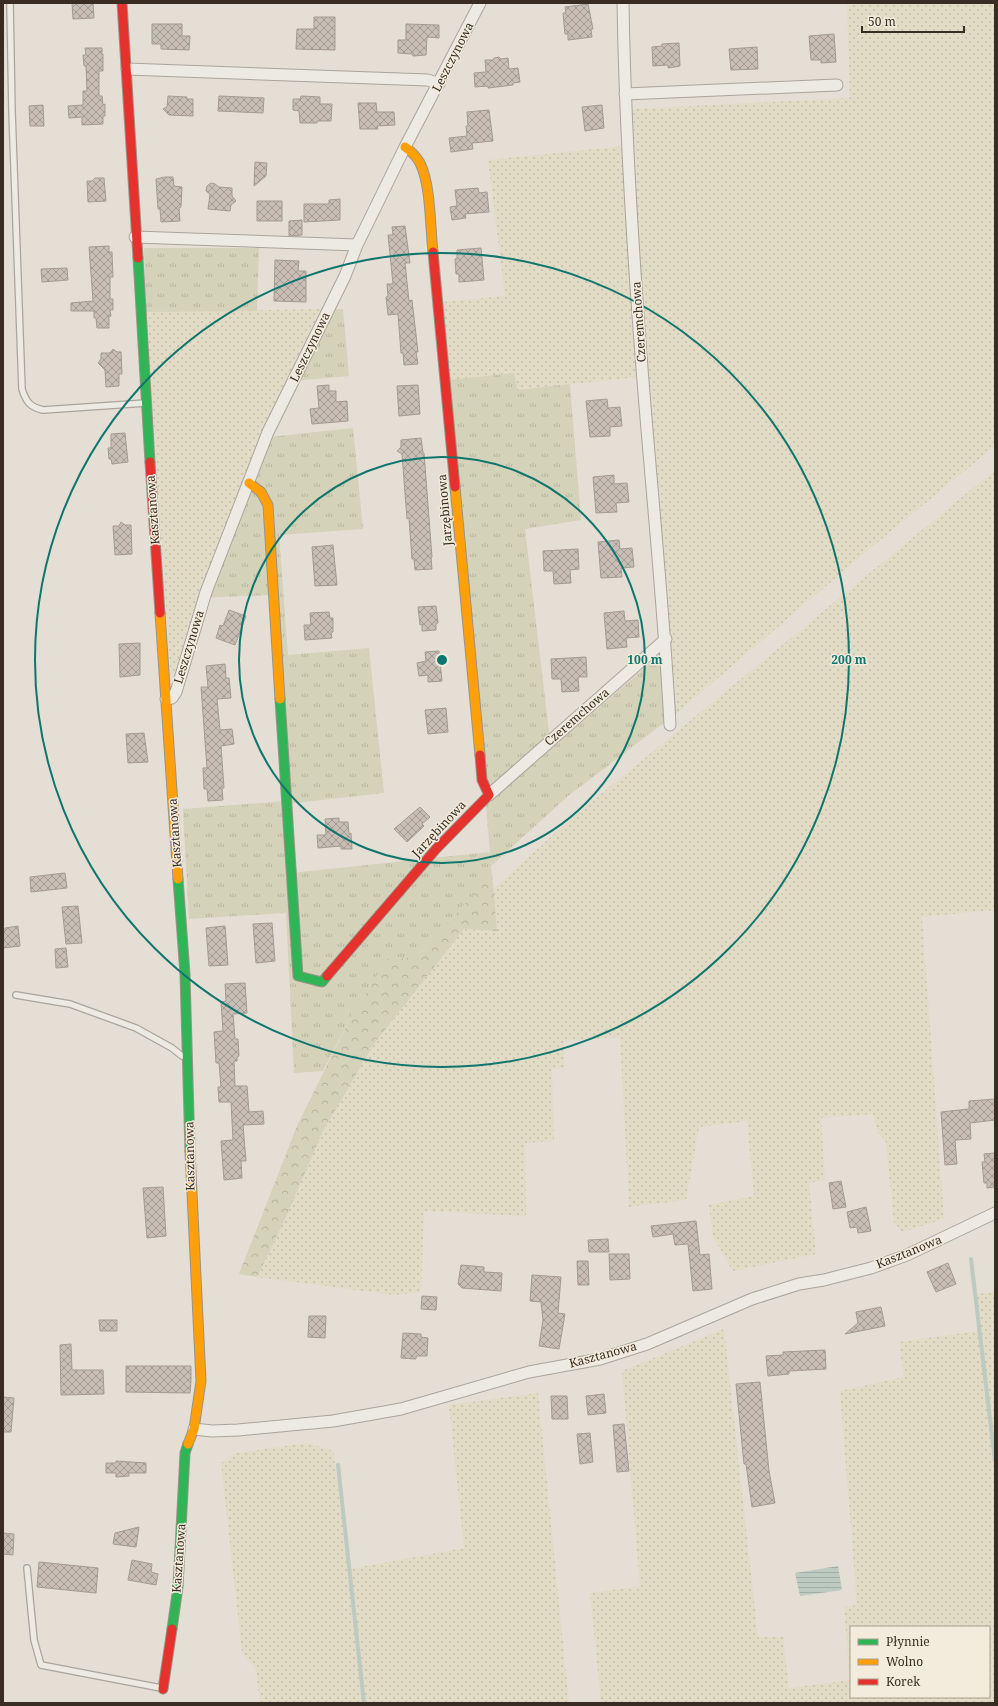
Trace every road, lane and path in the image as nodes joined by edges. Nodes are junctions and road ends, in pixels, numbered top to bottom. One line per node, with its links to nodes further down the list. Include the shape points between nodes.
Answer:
1 (10, 3): 12 (lane, via 22,389 26,401 34,408 43,410)
2 (122, 3): 5 (street, Kasztanowa)
3 (480, 3): 6 (street, Leszczynowa)
4 (623, 3): 8 (street, Czeremchowa)
5 (127, 69): 6 (street, via 428,80); 10 (street, Kasztanowa)
6 (439, 84): 9 (street, Leszczynowa)
7 (837, 85): 8 (street)
8 (625, 94): 14 (street, Czeremchowa, via 643,378)
9 (405, 147): 11 (street, Leszczynowa); 17 (street, Jarzębinowa, via 412,150 418,158 428,200 482,780)
10 (135, 237): 11 (street); 12 (street, Kasztanowa)
11 (357, 245): 13 (street, Leszczynowa, via 345,276 268,432)
12 (146, 403): 15 (street, Kasztanowa)
13 (249, 483): 15 (street, Leszczynowa, via 206,592 176,692 172,698); 17 (street, Jarzębinowa, via 257,486 265,495 268,505 298,976 322,982 436,849)
14 (666, 639): 16 (street, Czeremchowa); 17 (street, Czeremchowa)
15 (166, 699): 19 (street, Kasztanowa, via 185,974)
16 (670, 725)
17 (489, 795)
18 (16, 995): 19 (lane, via 70,1004 136,1028 182,1056)
19 (188, 1056): 21 (street, Kasztanowa, via 191,1201 201,1381)
20 (995, 1212): 21 (street, Kasztanowa, via 907,1255 871,1268 799,1284 752,1300 647,1344 600,1359 529,1372 401,1409 340,1420 238,1430 212,1431)
21 (194, 1428): 23 (street, Kasztanowa, via 185,1453 178,1587)
22 (27, 1568): 23 (lane, via 34,1640 41,1664)
23 (163, 1689)

